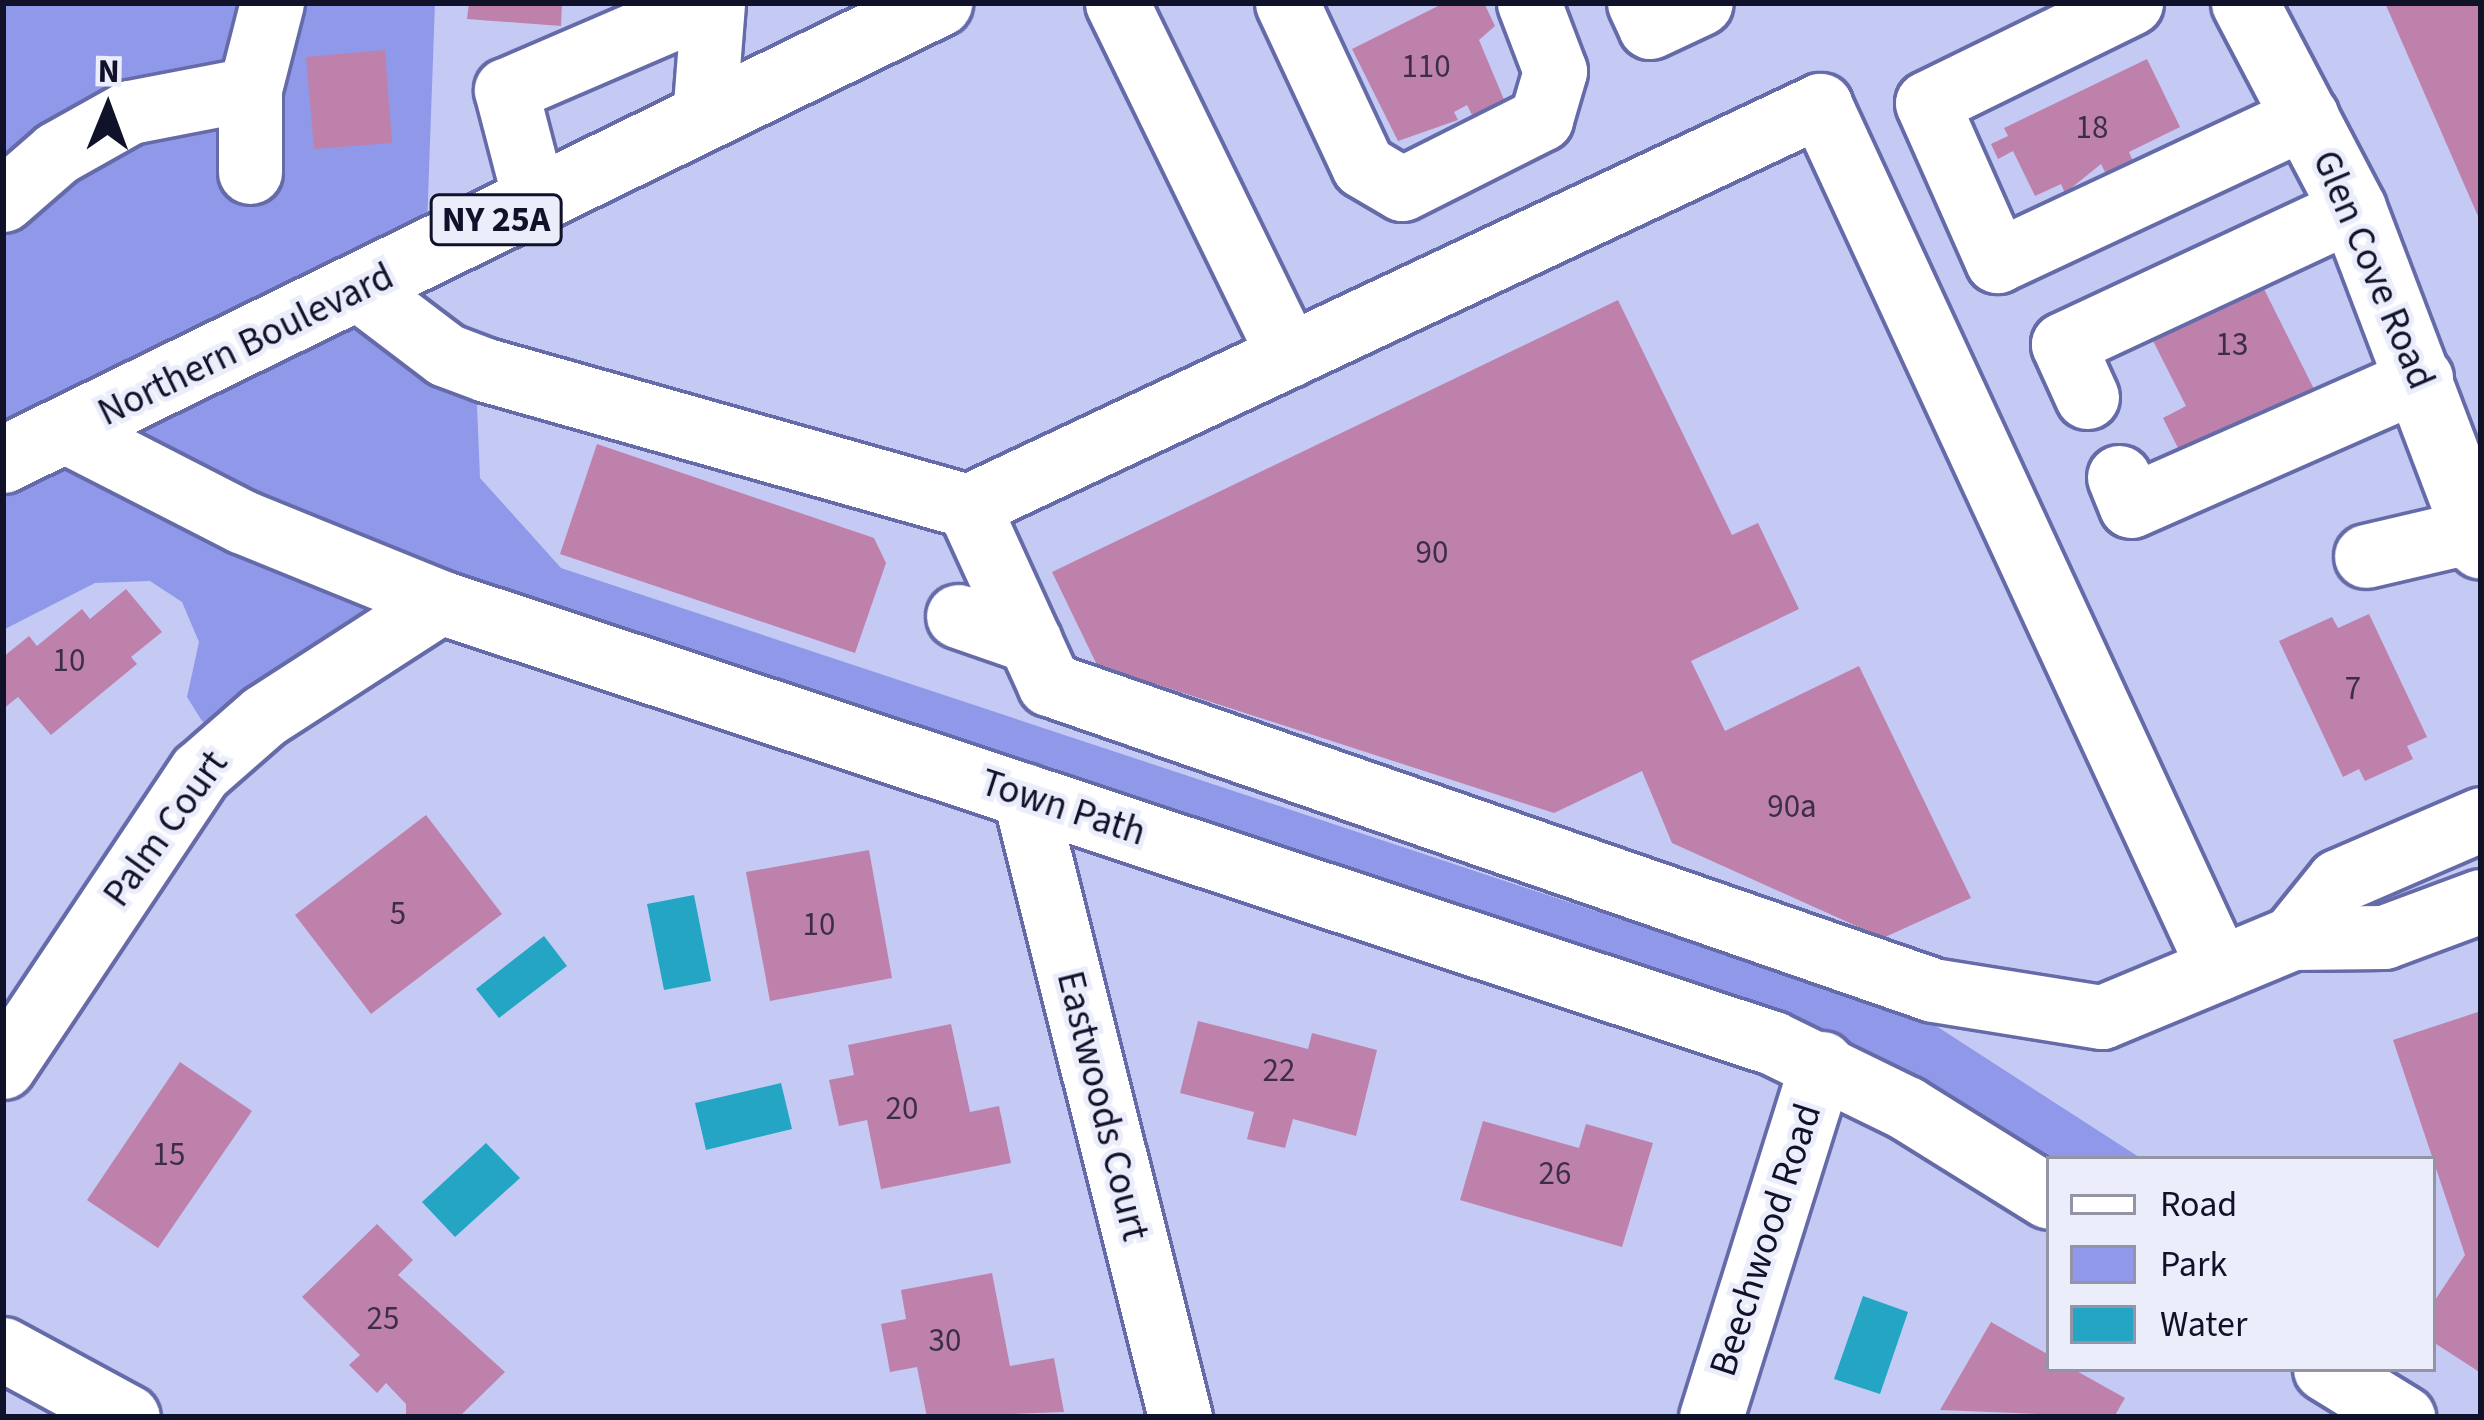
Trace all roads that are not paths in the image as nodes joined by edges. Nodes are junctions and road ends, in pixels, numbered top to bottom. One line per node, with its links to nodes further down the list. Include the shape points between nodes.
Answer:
1 (272, 3): 13 (street)
2 (711, 3): 15 (street); 18 (street, via 506,90)
3 (1117, 3): 21 (street)
4 (1287, 3): 12 (street)
5 (1489, 3): 12 (street, via 1520,91 1496,118 1441,149 1388,150)
6 (1529, 3): 12 (street, via 1555,71 1541,119 1422,186 1385,185 1363,166)
7 (1639, 3): 8 (street, via 1650,27)
8 (1702, 3)
9 (2131, 3): 14 (street, via 1927,103 1997,261)
10 (2245, 3): 14 (main road, Glen Cove Road)
11 (929, 5): 15 (main road, Northern Boulevard / NY 25A)
12 (1320, 74)
13 (250, 89): 16 (street); 17 (street, via 130,112 57,153)
14 (2307, 116): 19 (main road, Glen Cove Road)
15 (704, 118): 18 (main road, Northern Boulevard / NY 25A)
16 (250, 172)
17 (3, 200)
18 (535, 201): 20 (main road, Northern Boulevard / NY 25A)
19 (2353, 209): 22 (main road, Glen Cove Road); 23 (street, via 2062,344)
20 (358, 289): 24 (main road, Northern Boulevard / NY 25A); 27 (street, via 446,355 551,393)
21 (1289, 355): 27 (street); 37 (street, via 1820,105)
22 (2420, 378): 26 (street, via 2132,506); 28 (main road, Glen Cove Road)
23 (2087, 397)
24 (69, 433): 25 (main road, Northern Boulevard / NY 25A); 30 (street, Town Path, via 243,522)
25 (3, 460)
26 (2119, 478)
27 (968, 506): 32 (street)
28 (2479, 535): 29 (street)
29 (2366, 556)
30 (440, 602): 33 (street, Town Path); 39 (street, Palm Court, via 264,716 200,772)
31 (958, 616): 32 (street)
32 (1030, 641): 37 (street, via 1049,684 1933,991 2102,1017)
33 (1024, 795): 38 (street, Town Path); 44 (street, Eastwoods Court)
34 (2481, 819): 36 (street, via 2338,881)
35 (2481, 901): 36 (street, via 2384,937)
36 (2292, 938): 37 (street)
37 (2219, 968)
38 (1822, 1063): 40 (street, Town Path); 45 (street, Beechwood Road)
39 (3, 1067)
40 (2046, 1195)
41 (3, 1349): 43 (street)
42 (2330, 1372): 46 (street)
43 (128, 1417)
44 (1180, 1417)
45 (1711, 1417)
46 (2403, 1417)

